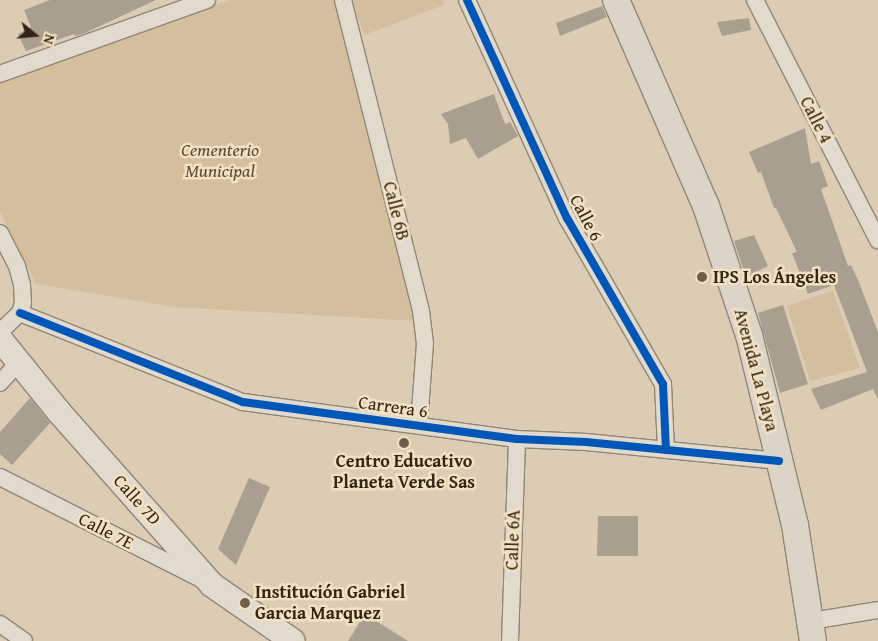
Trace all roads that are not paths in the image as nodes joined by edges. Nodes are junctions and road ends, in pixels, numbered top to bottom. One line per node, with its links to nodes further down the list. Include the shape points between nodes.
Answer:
1 (207, 0): 6 (street)
2 (343, 0): 15 (street, Calle 6B, via 421,311 425,343)
3 (467, 0): 17 (street, Calle 6, via 567,218 663,384)
4 (616, 0): 18 (main road, Avenida La Playa, via 706,206 749,335)
5 (755, 0): 9 (street, Calle 4)
6 (190, 3): 7 (street)
7 (0, 74)
8 (0, 233): 10 (street, via 20,276 23,302)
9 (878, 240)
10 (20, 313): 11 (street); 15 (street, Carrera 6, via 242,402)
11 (0, 332)
12 (0, 339): 13 (main road, Calle 7D)
13 (19, 362): 14 (street); 20 (main road, Calle 7D)
14 (0, 383)
15 (419, 425): 16 (street, Carrera 6)
16 (517, 439): 17 (street, Carrera 6); 26 (street, Calle 6A)
17 (666, 450): 18 (street, Carrera 6)
18 (779, 461): 23 (main road, Avenida La Playa, via 795,525)
19 (0, 477): 20 (street, Calle 7E)
20 (212, 585): 25 (main road, Calle 7D)
21 (878, 610): 23 (street)
22 (0, 624): 24 (street)
23 (812, 631)
24 (24, 641)
25 (293, 641)
26 (510, 641)

